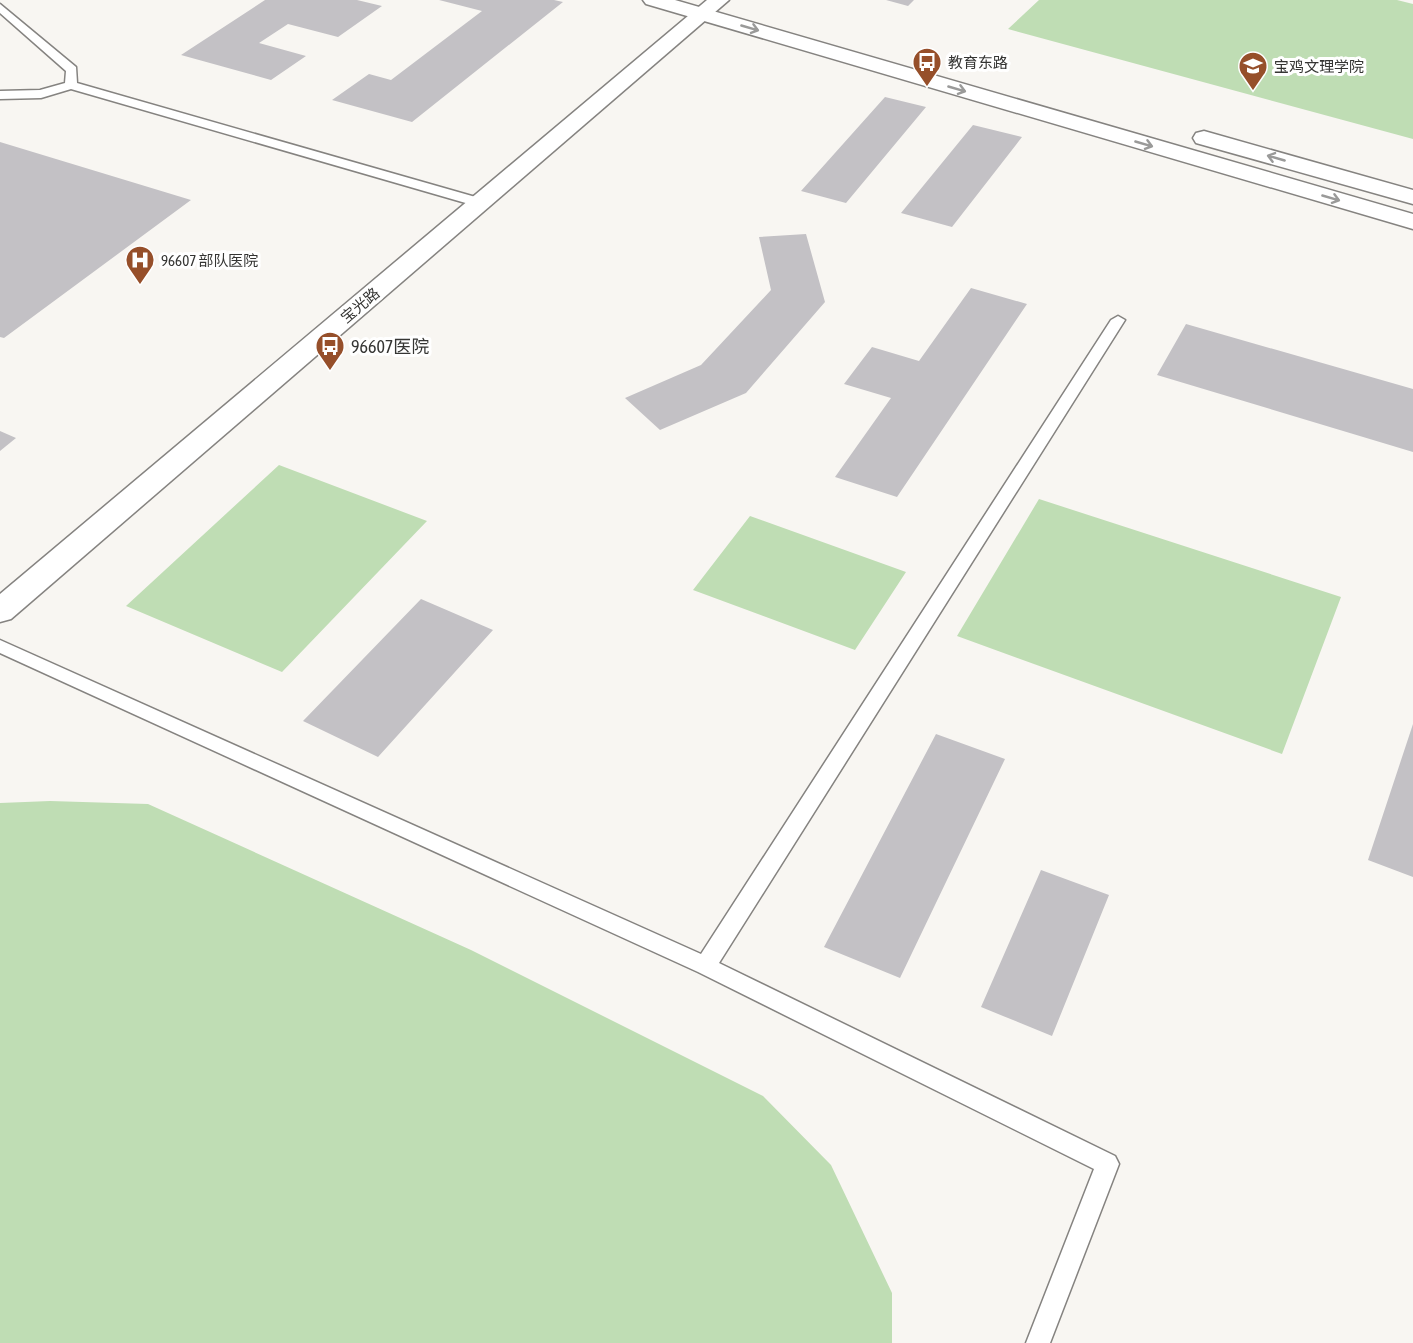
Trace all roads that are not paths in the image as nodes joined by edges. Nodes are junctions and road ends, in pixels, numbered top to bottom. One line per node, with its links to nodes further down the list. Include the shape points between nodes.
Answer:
1 (653, 0): 2 (street)
2 (715, 5): 4 (street); 9 (street, 宝光路); 10 (street, one-way to 10)
3 (0, 7): 5 (lane, via 72,70)
4 (987, 76)
5 (71, 85): 6 (lane, via 41,94); 9 (lane)
6 (0, 95)
7 (1183, 131): 8 (street, one-way to 7)
8 (1413, 197)
9 (481, 202): 12 (street, 宝光路)
10 (1413, 222)
11 (1118, 320): 14 (lane)
12 (0, 611)
13 (0, 646): 14 (lane)
14 (705, 966): 15 (lane, via 1107,1164)
15 (1038, 1343)

